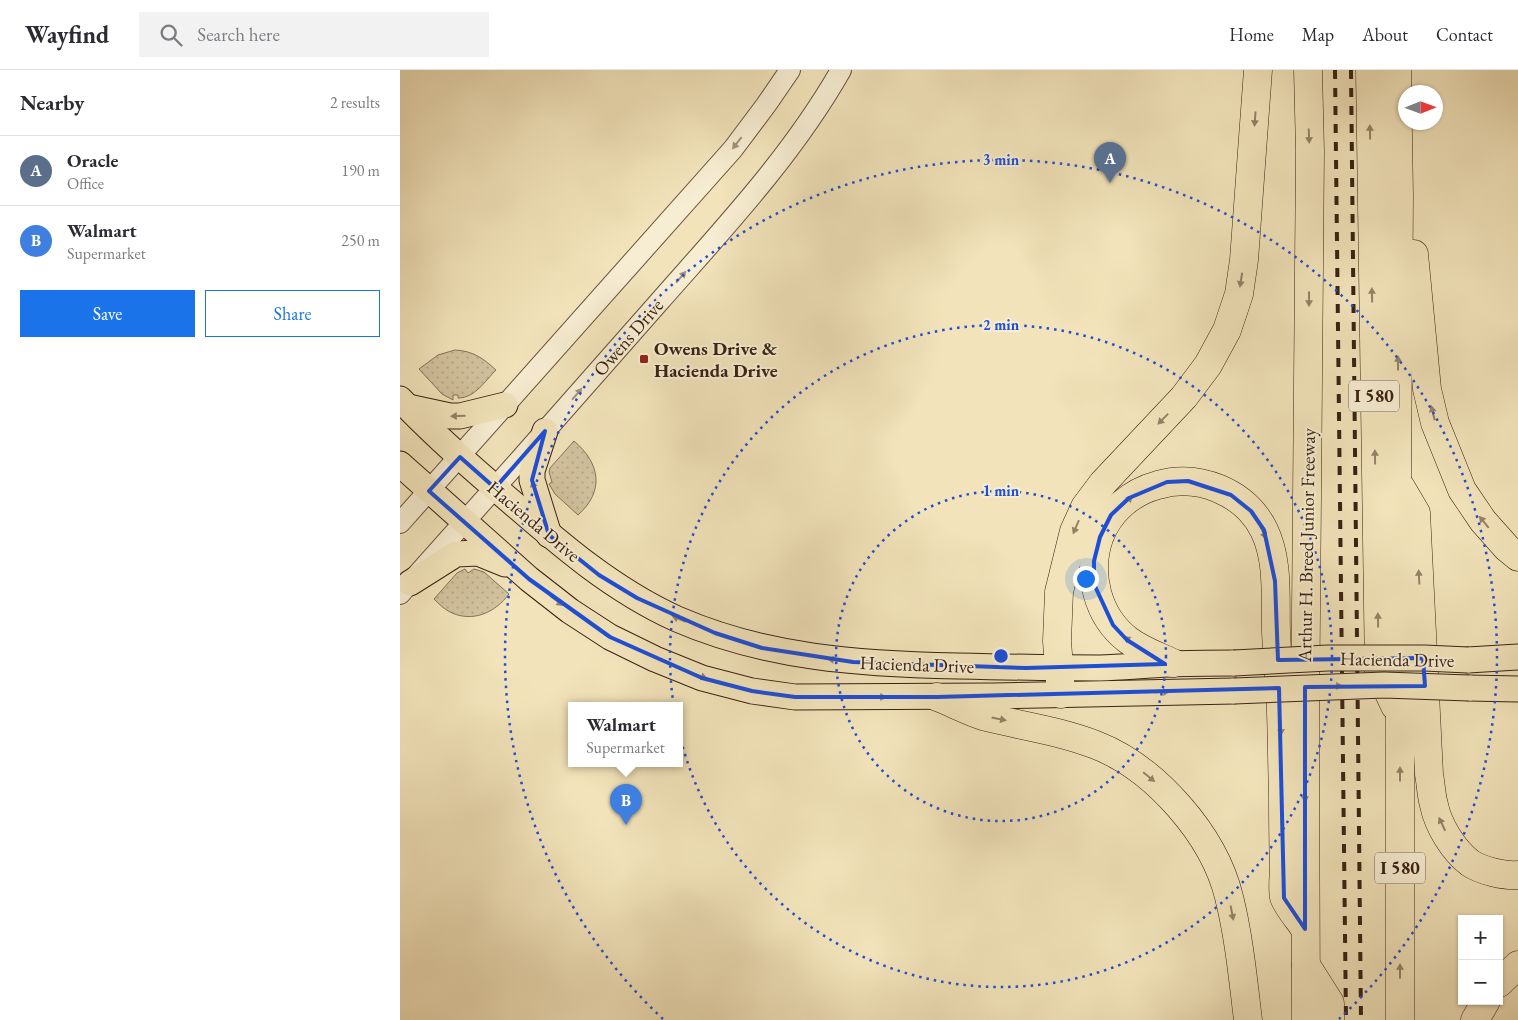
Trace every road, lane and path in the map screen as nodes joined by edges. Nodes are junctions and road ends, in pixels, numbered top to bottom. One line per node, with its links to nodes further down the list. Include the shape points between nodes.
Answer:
1 (790, 70): 9 (street, one-way to 9, via 733,148)
2 (841, 70): 10 (street, Owens Drive, one-way to 2, via 732,219 805,128)
3 (1258, 70): 24 (highway, one-way to 24, via 1239,294 1227,330 1208,365 1184,397 1119,465 1085,507 1074,531 1060,592 1057,638)
4 (1308, 70): 29 (highway, Arthur H. Breed Junior Freeway, one-way to 29)
5 (1370, 70): 27 (highway, I 580, one-way to 5, via 1379,672)
6 (1397, 70): 7 (highway, I 580)
7 (1398, 196): 13 (highway, I 580, one-way to 7); 19 (highway, one-way to 7, via 1483,521 1462,490 1435,423 1427,389 1413,244)
8 (404, 403): 9 (main road, one-way to 8, via 450,416); 11 (main road, Hacienda Drive)
9 (505, 405): 11 (street)
10 (545, 431): 14 (street, Owens Drive); 18 (main road, one-way to 10, via 532,480)
11 (460, 457): 14 (main road, Hacienda Drive); 15 (street)
12 (400, 464): 15 (main road, Hacienda Drive)
13 (1397, 482): 27 (highway, I 580); 28 (highway, one-way to 13, via 1505,876 1471,863 1443,829 1434,806 1429,774 1416,512)
14 (495, 488): 16 (street, Owens Drive); 18 (main road, Hacienda Drive)
15 (429, 491): 16 (main road, Hacienda Drive); 17 (street)
16 (465, 522): 20 (main road, Hacienda Drive); 21 (street, Owens Drive)
17 (400, 523)
18 (549, 535): 24 (main road, Hacienda Drive, one-way to 18, via 853,662 762,648 676,618 637,598 599,575)
19 (1518, 557)
20 (519, 570): 21 (main road, via 478,553 456,554); 26 (main road, Hacienda Drive, one-way to 26, via 570,611 610,637 702,678 795,696)
21 (405, 588)
22 (1518, 657): 23 (main road, Hacienda Drive, bridge)
23 (1173, 664): 24 (main road, Hacienda Drive, via 1103,668); 29 (highway, one-way to 29, via 1127,640 1113,626 1101,606 1094,584 1094,561 1100,537 1111,515 1128,498 1167,482 1188,481 1208,484 1251,510 1264,530 1272,554 1281,712 1284,898)
24 (1060, 681): 25 (main road, Hacienda Drive, one-way to 25, bridge, via 1234,691 1357,686); 26 (main road, Hacienda Drive)
25 (1518, 689)
26 (937, 697): 34 (highway, one-way to 34, via 984,716 1096,745 1126,759 1154,781 1180,808 1201,836 1229,895)
27 (1400, 717): 37 (highway, I 580, one-way to 27)
28 (1518, 874)
29 (1305, 929): 30 (highway, Arthur H. Breed Junior Freeway)
30 (1306, 965): 35 (highway, Arthur H. Breed Junior Freeway); 36 (highway, via 1330,1003)
31 (1518, 965): 32 (highway)
32 (1503, 979)
33 (1484, 1005): 38 (highway)
34 (1248, 1020)
35 (1306, 1020)
36 (1330, 1020)
37 (1400, 1020)
38 (1475, 1020)

